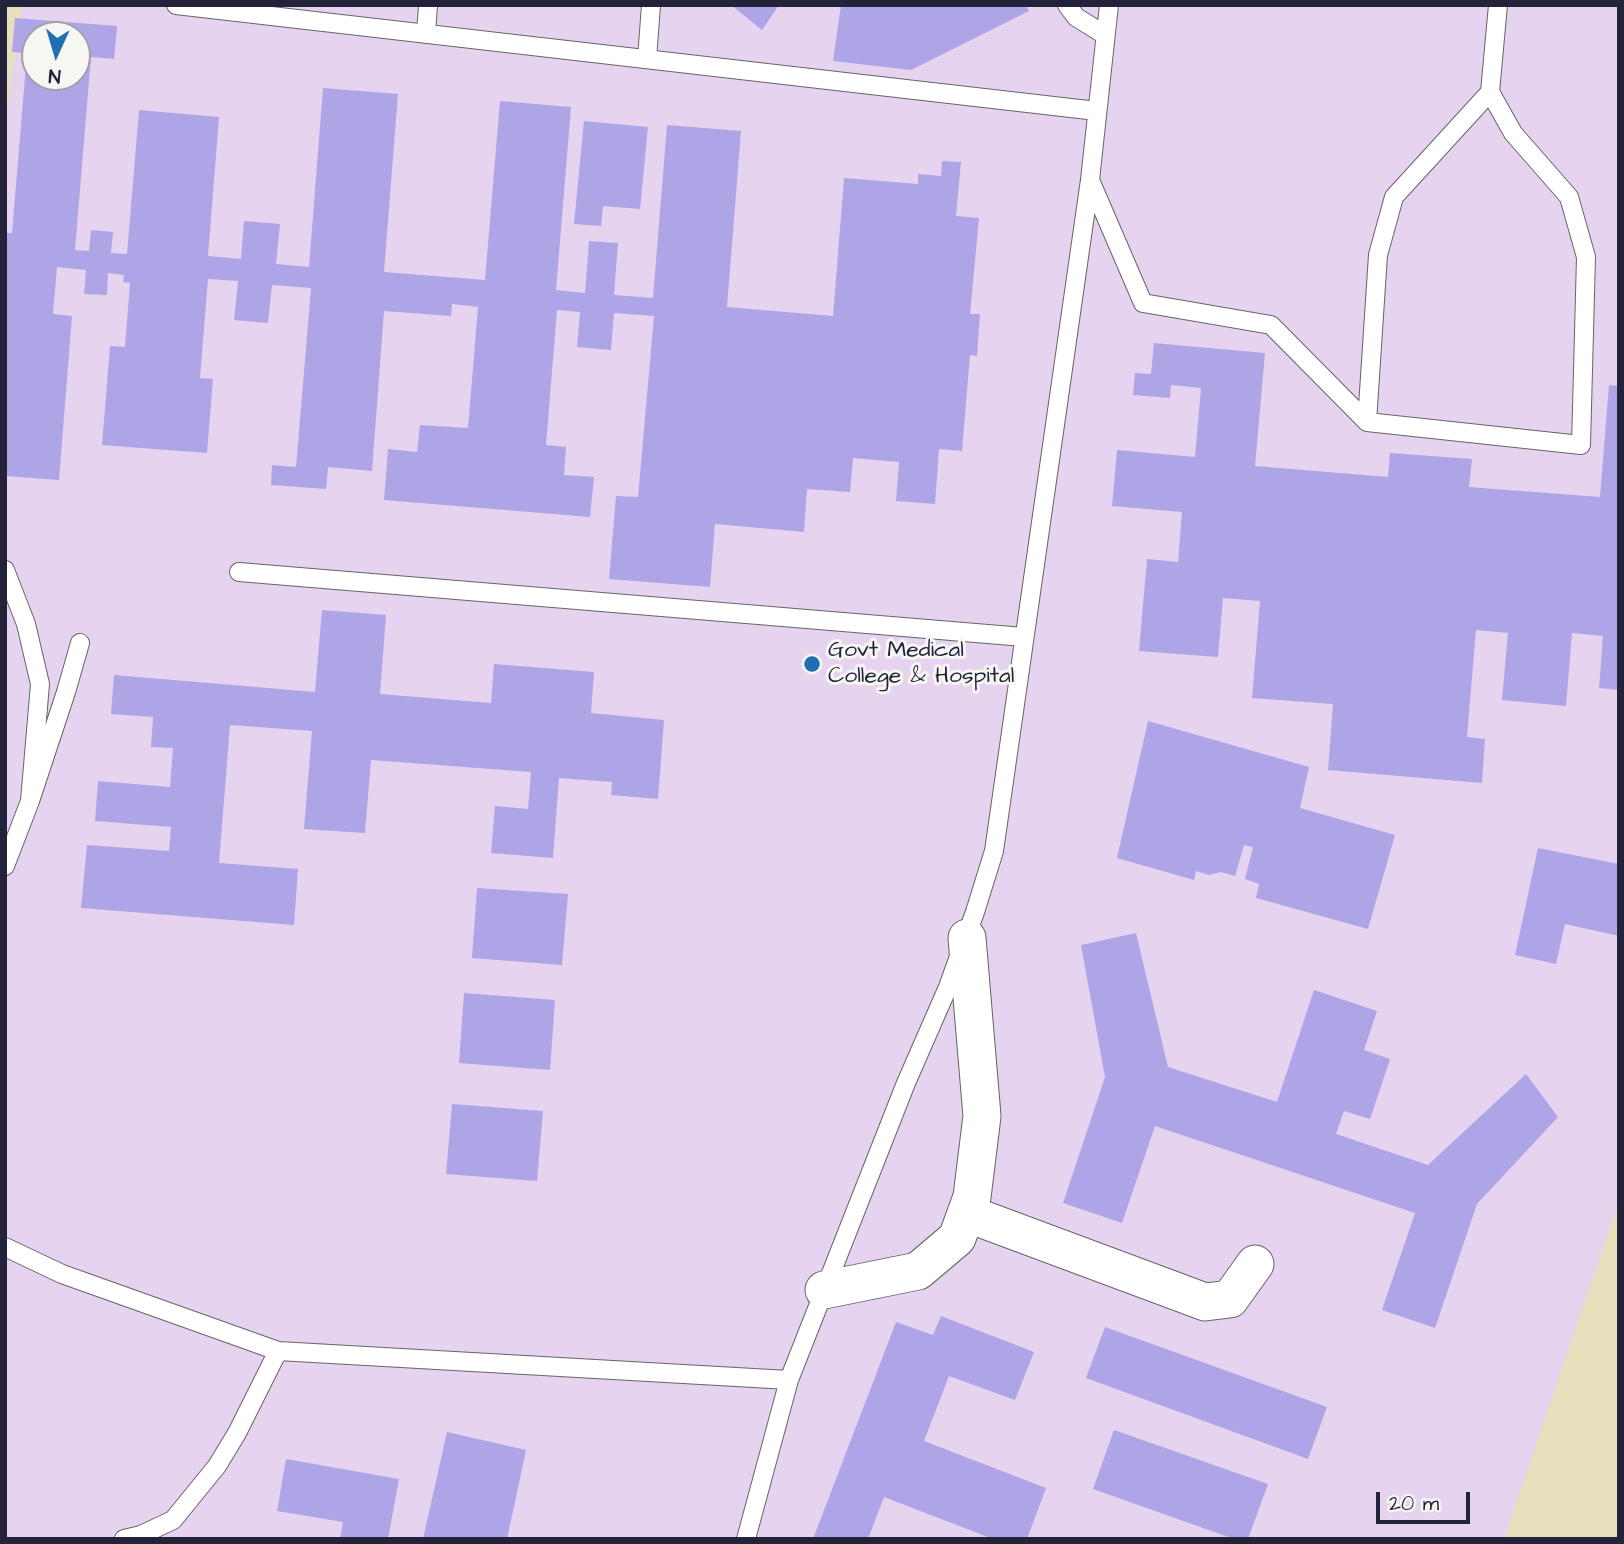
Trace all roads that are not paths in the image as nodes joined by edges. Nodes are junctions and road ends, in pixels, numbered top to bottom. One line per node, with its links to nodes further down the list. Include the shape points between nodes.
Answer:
1 (176, 5): 7 (lane)
2 (428, 5): 8 (lane)
3 (651, 5): 10 (lane)
4 (1067, 5): 9 (lane, via 1076,17)
5 (1109, 5): 9 (lane)
6 (1498, 5): 11 (lane)
7 (232, 8): 8 (lane)
8 (426, 34): 10 (lane)
9 (1105, 35): 12 (lane)
10 (647, 59): 12 (lane)
11 (1490, 92): 14 (lane, via 1394,197 1378,255); 14 (lane, via 1513,133 1569,197 1586,257 1581,445)
12 (1097, 111): 13 (lane)
13 (1090, 180): 14 (lane, via 1143,303 1271,325); 17 (lane)
14 (1367, 422)
15 (5, 570): 19 (lane, via 26,624 40,684)
16 (239, 572): 17 (lane)
17 (1024, 637): 21 (lane, via 993,850)
18 (80, 643): 19 (lane)
19 (30, 801): 20 (lane)
20 (5, 866)
21 (967, 937): 22 (street, via 982,1116); 25 (lane)
22 (966, 1213): 24 (street, via 1205,1301 1230,1299); 25 (street, via 957,1238 918,1272)
23 (5, 1247): 26 (lane, via 62,1274)
24 (1255, 1265)
25 (824, 1290): 27 (lane)
26 (278, 1351): 27 (lane); 28 (lane, via 217,1466)
27 (789, 1380): 31 (lane)
28 (173, 1520): 29 (lane); 30 (lane)
29 (124, 1539)
30 (167, 1539)
31 (746, 1539)

